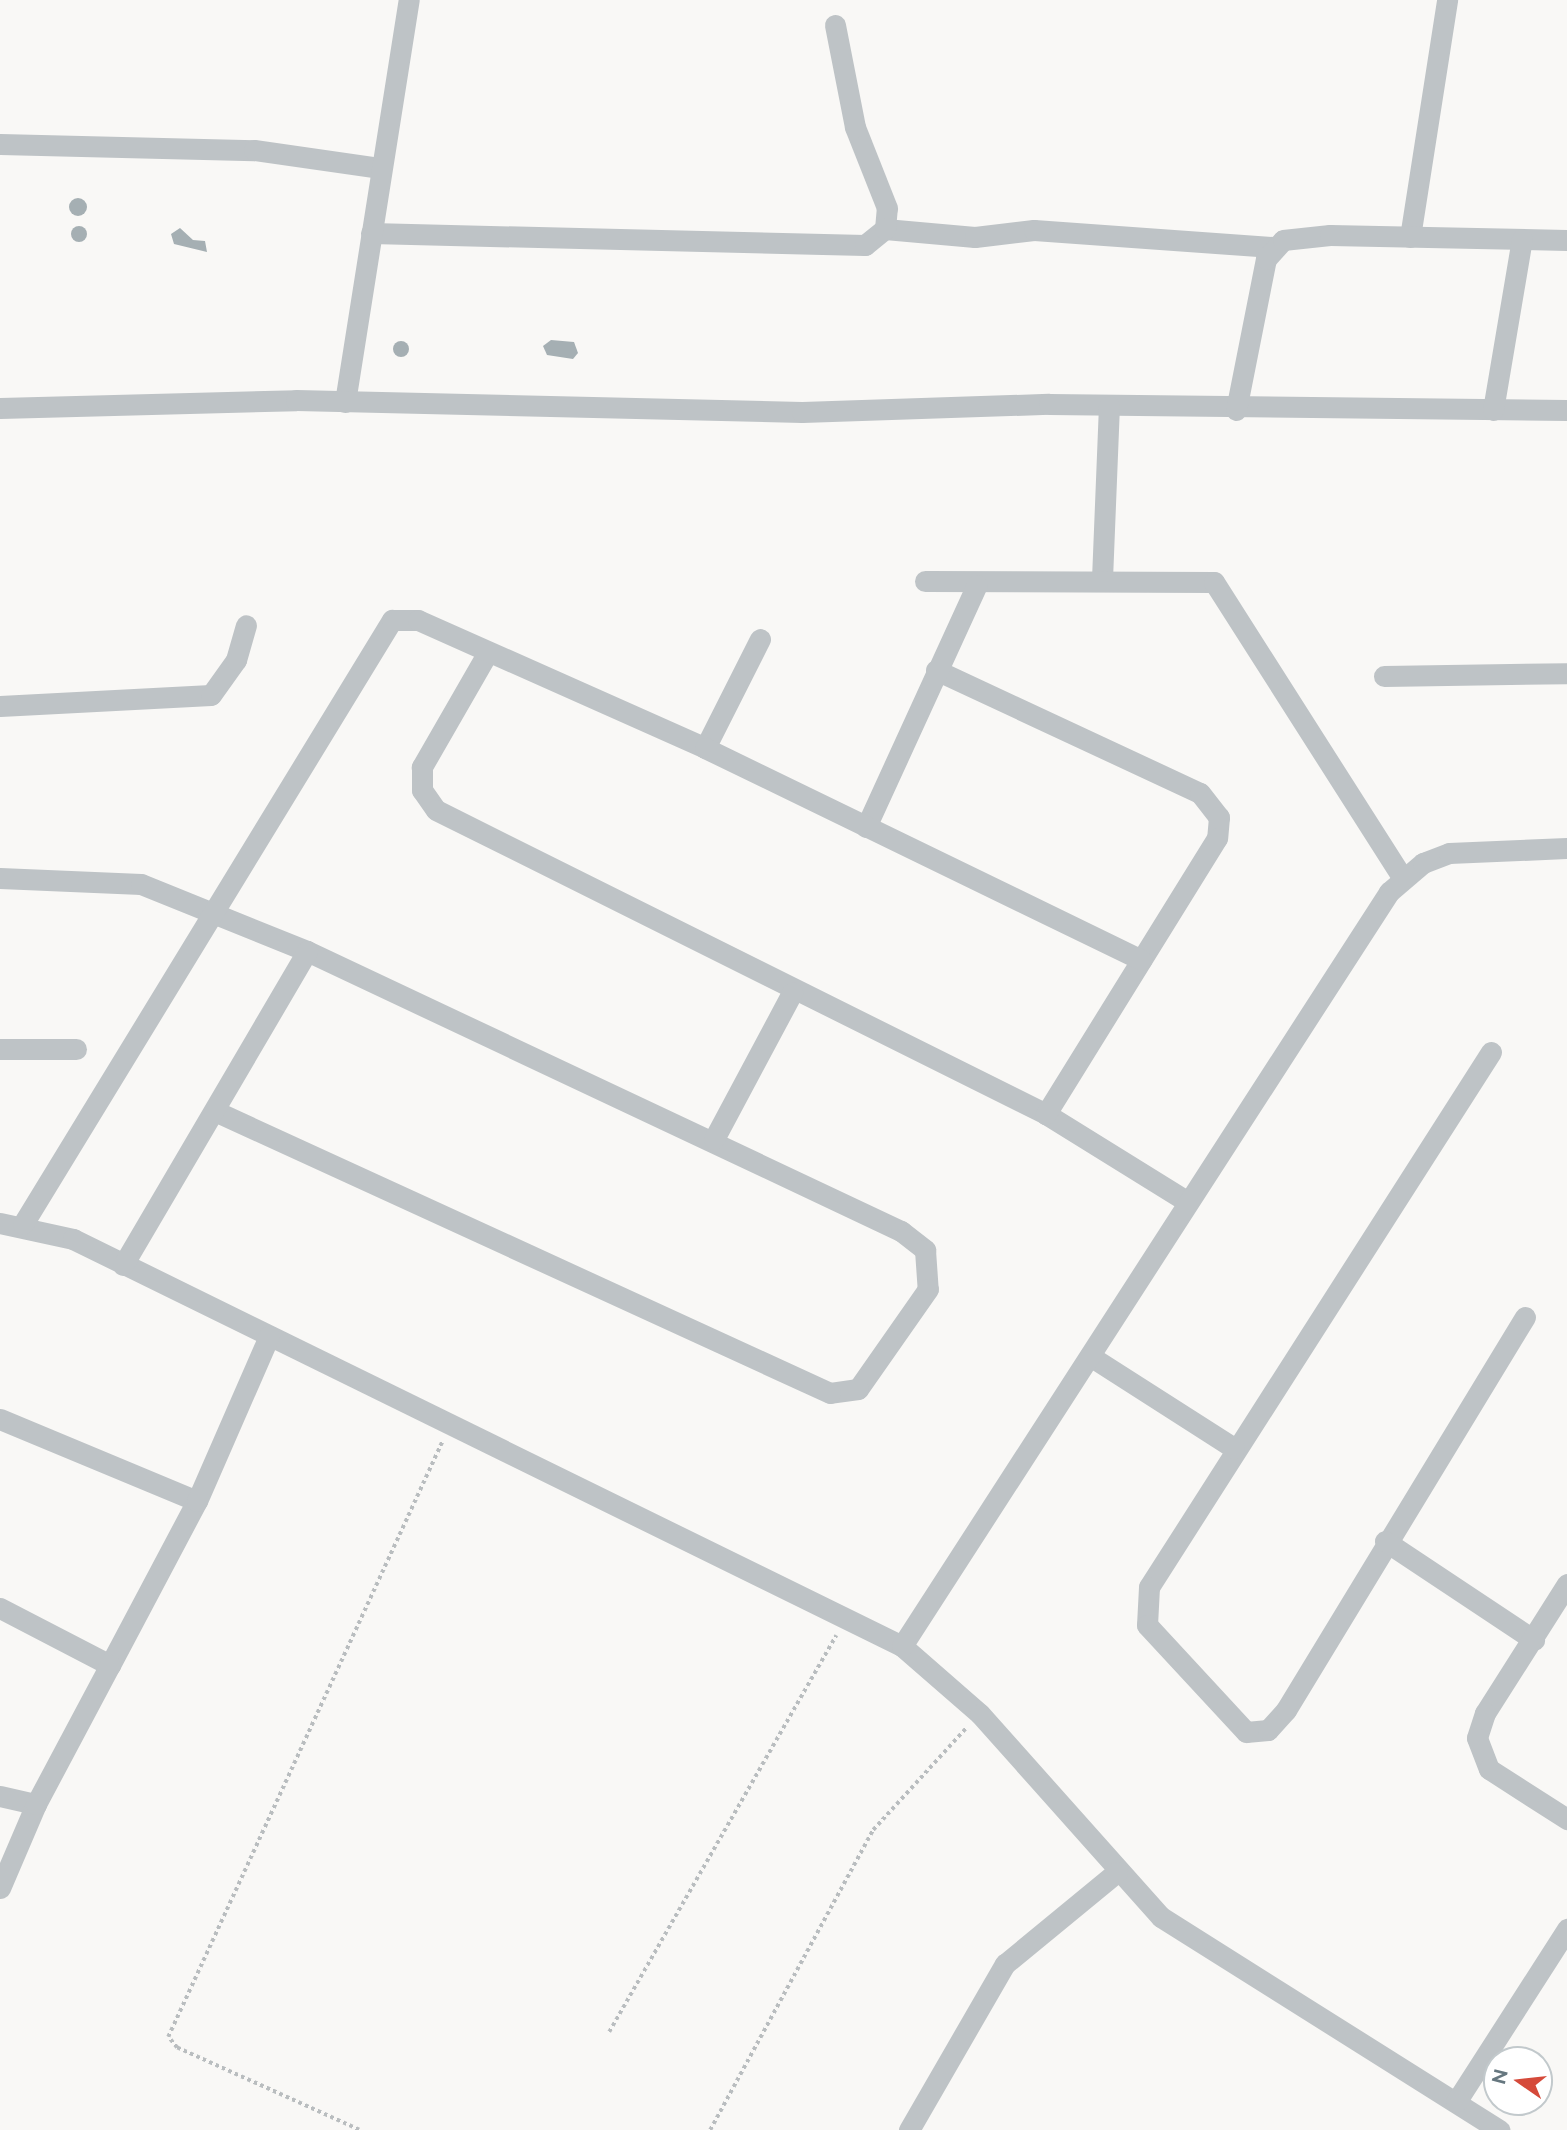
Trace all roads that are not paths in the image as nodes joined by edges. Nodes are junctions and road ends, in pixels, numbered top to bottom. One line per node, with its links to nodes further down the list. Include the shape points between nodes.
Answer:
1 (409, 0): 5 (street)
2 (1447, 0): 8 (street)
3 (835, 25): 6 (street, via 855,127 887,208)
4 (0, 144): 5 (street, via 254,150)
5 (381, 168): 7 (street)
6 (885, 229): 7 (street, via 856,246); 11 (street, via 975,237 1034,230)
7 (371, 233): 12 (street)
8 (1410, 237): 9 (street); 11 (street, via 1298,236)
9 (1522, 239): 10 (street); 16 (street)
10 (1567, 240)
11 (1272, 247): 15 (street)
12 (345, 402): 13 (street, via 802,412); 14 (street)
13 (1109, 406): 15 (street); 18 (street)
14 (0, 408)
15 (1236, 410): 16 (street)
16 (1493, 410): 17 (street)
17 (1567, 410)
18 (1102, 579): 20 (street); 31 (street, via 1192,578 1219,586)
19 (925, 581): 20 (street)
20 (977, 585): 24 (street)
21 (246, 625): 27 (street, via 236,660 211,695)
22 (760, 639): 28 (street)
23 (488, 652): 28 (street); 33 (street, via 418,620 386,624); 36 (street, via 422,767 422,790 436,810)
24 (936, 670): 29 (street); 35 (street, via 1200,793 1216,809 1217,838)
25 (1567, 673): 26 (street)
26 (1384, 676)
27 (0, 706)
28 (705, 748): 29 (street)
29 (866, 827): 35 (street)
30 (1567, 848): 31 (street, via 1449,853)
31 (1402, 877): 43 (street)
32 (0, 878): 33 (street, via 112,879)
33 (214, 912): 34 (street); 45 (street)
34 (307, 951): 40 (street); 42 (street)
35 (1141, 960): 41 (street)
36 (792, 993): 41 (street); 42 (street)
37 (0, 1049): 38 (street)
38 (76, 1049)
39 (1491, 1052): 51 (street)
40 (217, 1112): 42 (street, via 817,1387 858,1389 928,1289 925,1251 901,1231); 46 (street)
41 (1046, 1114): 43 (street)
42 (714, 1139)
43 (1188, 1202): 49 (street)
44 (0, 1223): 45 (street)
45 (23, 1224): 46 (street)
46 (123, 1265): 48 (street)
47 (1525, 1317): 53 (street)
48 (269, 1336): 52 (street); 57 (street, via 452,1421)
49 (1090, 1356): 51 (street); 57 (street)
50 (0, 1419): 52 (street)
51 (1234, 1448): 53 (street, via 1153,1577 1144,1614 1153,1633 1246,1732 1268,1730 1286,1710)
52 (197, 1501): 58 (street)
53 (1385, 1541): 56 (street)
54 (1567, 1584): 56 (street)
55 (0, 1608): 58 (street)
56 (1534, 1640): 61 (street, via 1485,1713 1477,1748 1489,1769)
57 (902, 1646): 62 (street, via 980,1714)
58 (110, 1664): 60 (street)
59 (0, 1796): 60 (street)
60 (36, 1804): 63 (street)
61 (1567, 1819)
62 (1117, 1871): 65 (street, via 1180,1932); 66 (street, via 1005,1964)
63 (0, 1888)
64 (1564, 1942): 65 (street)
65 (1456, 2102): 67 (street)
66 (909, 2130)
67 (1499, 2130)

